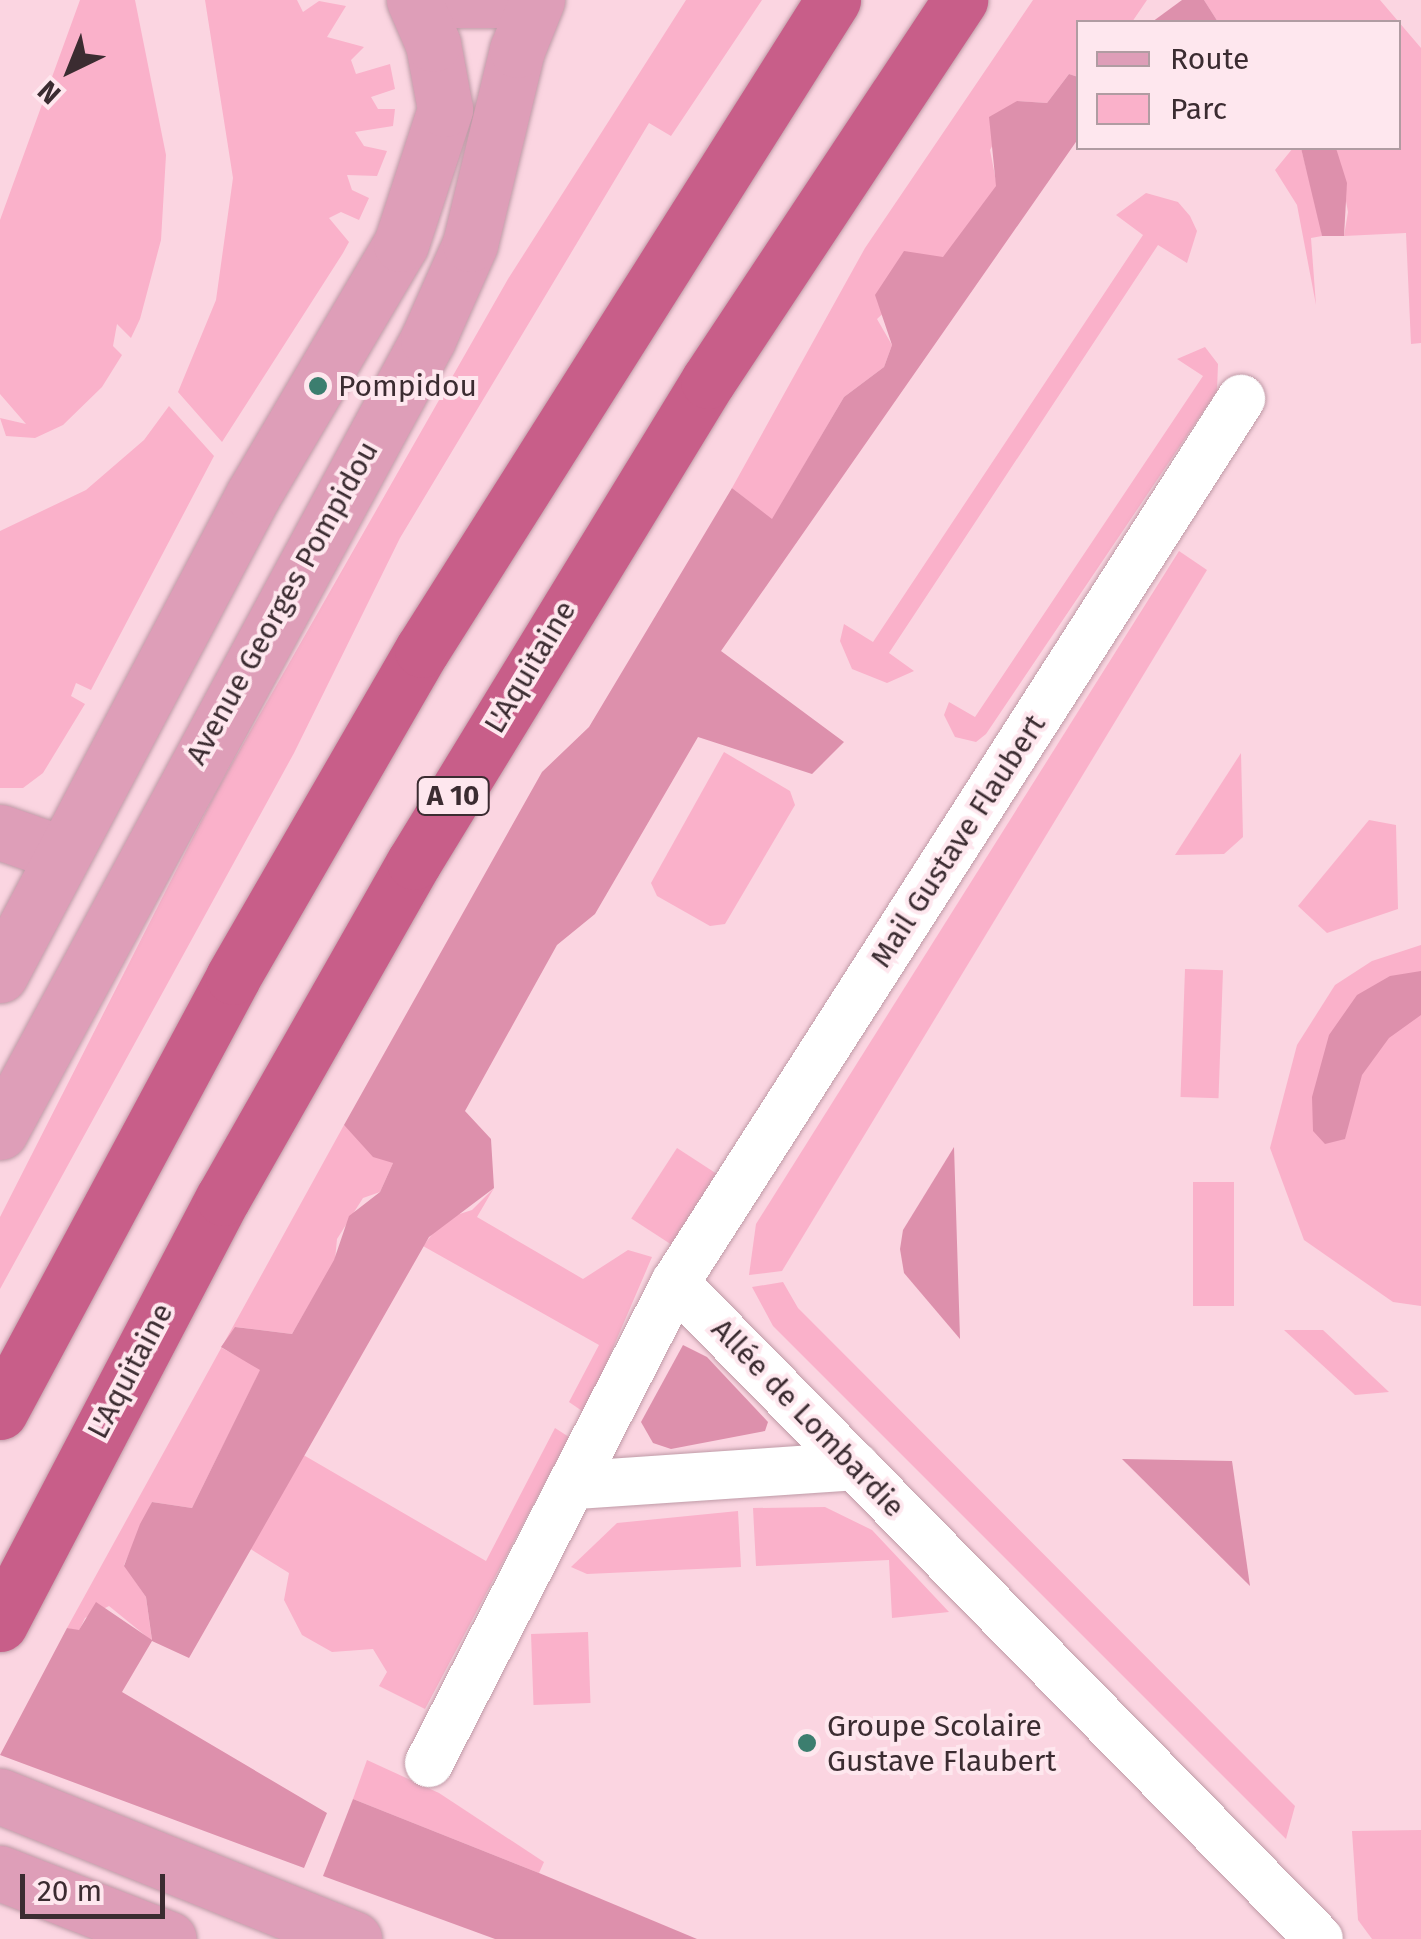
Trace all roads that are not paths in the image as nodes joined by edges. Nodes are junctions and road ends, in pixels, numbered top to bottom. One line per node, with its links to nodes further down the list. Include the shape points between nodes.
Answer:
1 (414, 0): 9 (main road, via 433,44 445,109 424,190 375,294 253,495)
2 (444, 0): 3 (main road)
3 (516, 0)
4 (537, 0): 10 (main road, Avenue Georges Pompidou, via 460,273)
5 (833, 0): 15 (highway, via 422,650 214,1012)
6 (960, 0): 18 (highway, L'Aquitaine / A 10, via 708,381 414,862 213,1215)
7 (1241, 399): 14 (street, Mail Gustave Flaubert)
8 (0, 832): 9 (main road)
9 (63, 854): 11 (main road)
10 (130, 880): 11 (main road, via 84,906); 13 (main road, Avenue Georges Pompidou)
11 (17, 903): 12 (main road)
12 (0, 975)
13 (0, 1132)
14 (675, 1283): 16 (street, Allée de Lombardie); 17 (street)
15 (0, 1412)
16 (855, 1466): 17 (street); 24 (street, Allée de Lombardie)
17 (578, 1485): 19 (street)
18 (0, 1624)
19 (429, 1763)
20 (0, 1796): 23 (main road)
21 (0, 1872): 22 (main road)
22 (168, 1939)
23 (354, 1939)
24 (1319, 1939)

